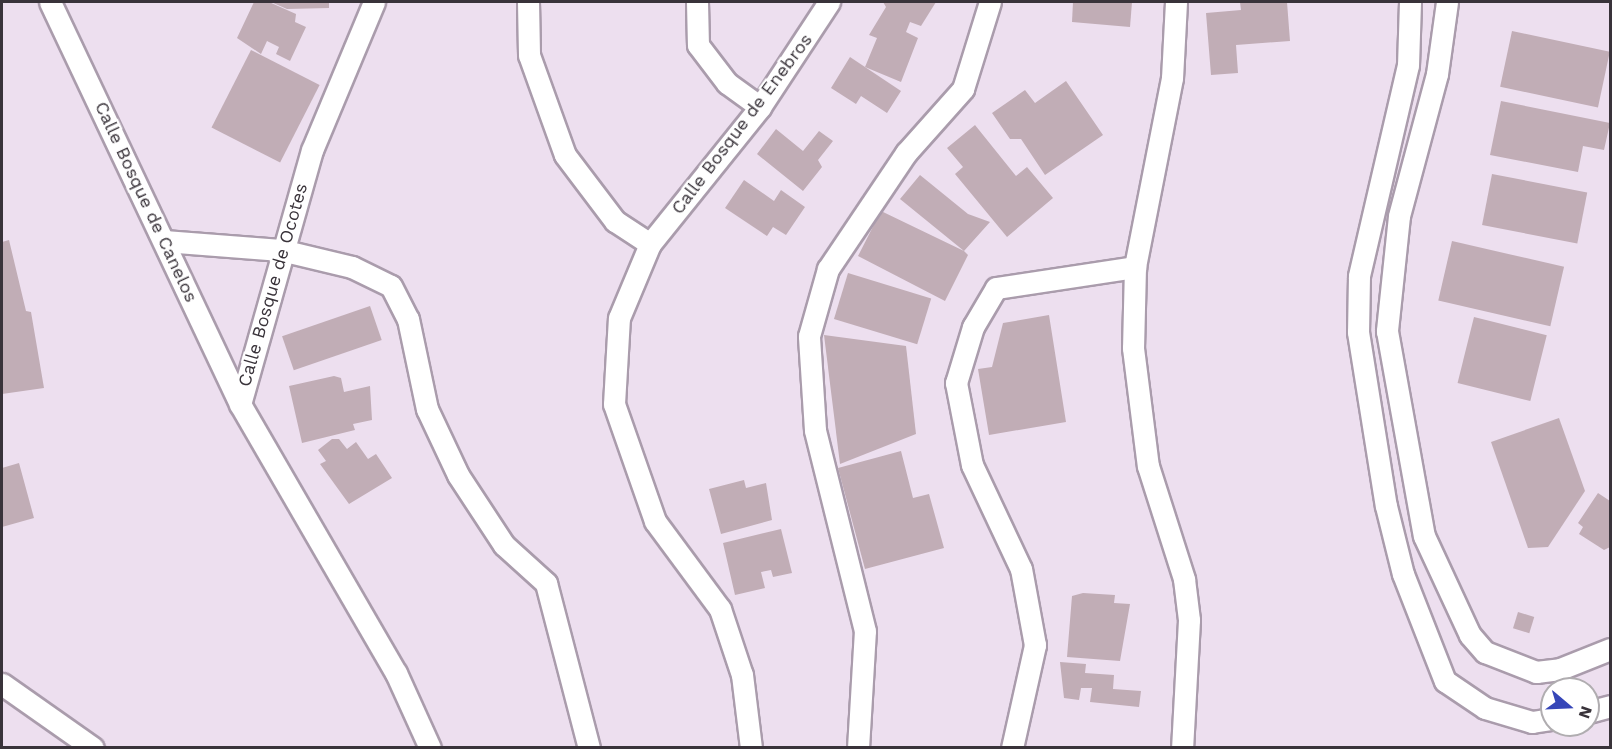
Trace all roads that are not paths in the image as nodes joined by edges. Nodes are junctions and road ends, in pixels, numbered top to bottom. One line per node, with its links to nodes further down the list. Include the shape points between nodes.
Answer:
1 (50, 2): 11 (street, Calle Bosque de Canelos)
2 (374, 2): 13 (street, Calle Bosque de Ocotes, via 312,150)
3 (528, 2): 12 (street, via 529,56 566,155 615,221)
4 (697, 2): 10 (street, via 698,45 727,83)
5 (830, 2): 10 (street, Calle Bosque de Enebros)
6 (990, 2): 23 (street, via 963,89 906,153 828,269 809,336 815,430 865,631)
7 (1176, 2): 14 (street, via 1172,78)
8 (1410, 2): 18 (street, via 1408,65 1359,276 1358,333 1386,506 1403,574 1445,681 1485,708)
9 (1447, 2): 16 (street, via 1437,74 1399,216 1387,331 1425,536 1470,635 1485,652 1536,672 1560,669)
10 (760, 107): 12 (street, Calle Bosque de Enebros)
11 (164, 241): 13 (street); 15 (street, Calle Bosque de Canelos)
12 (650, 244): 22 (street, Calle Bosque de Enebros, via 619,318 614,404 655,521 720,609 742,675 745,733)
13 (281, 250): 15 (street, Calle Bosque de Ocotes); 21 (street, via 352,267 391,286 408,319 426,409 458,475 504,545 546,583)
14 (1135, 267): 24 (street, via 996,288 973,327 956,383 972,465 1021,569 1035,645); 25 (street, via 1133,348 1141,428 1184,579 1189,620)
15 (240, 404): 20 (street, Calle Bosque de Ocotes, via 396,673)
16 (1611, 649)
17 (2, 684): 19 (street)
18 (1540, 721)
19 (93, 747)
20 (430, 747)
21 (589, 747)
22 (751, 747)
23 (858, 747)
24 (1011, 747)
25 (1182, 747)

